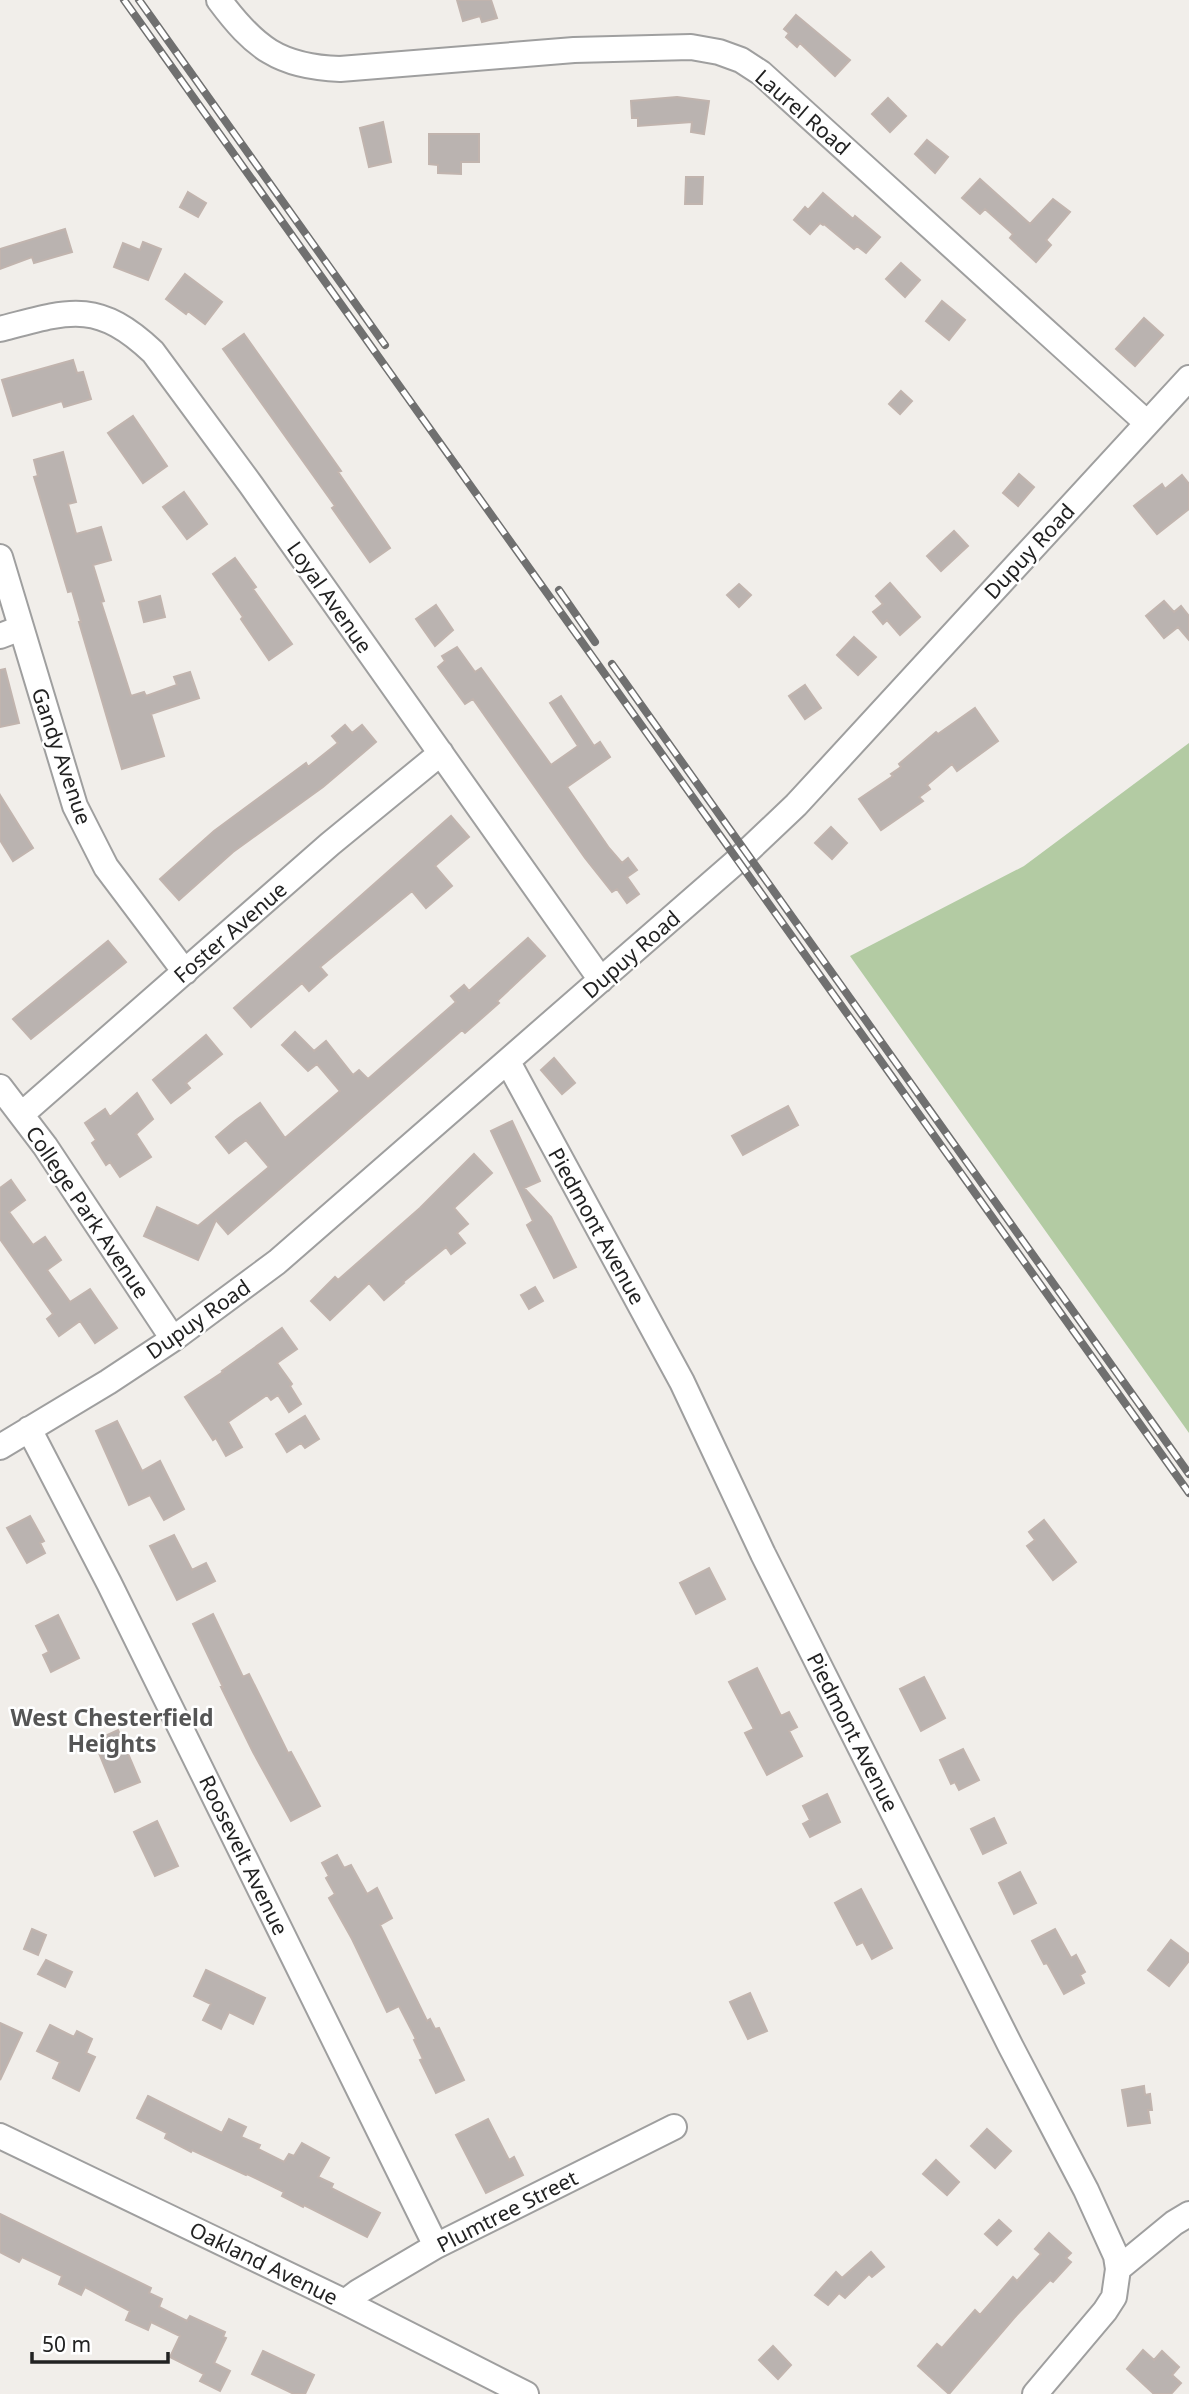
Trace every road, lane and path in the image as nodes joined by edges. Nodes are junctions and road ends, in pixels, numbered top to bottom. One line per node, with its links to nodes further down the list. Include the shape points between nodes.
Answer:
1 (219, 0): 4 (street, Laurel Road, via 258,44 278,57 317,68 574,50 691,47 741,61 761,73)
2 (0, 329): 7 (street, Loyal Avenue, via 58,314 96,316 117,323 153,352)
3 (1189, 378): 4 (street, Dupuy Road)
4 (1147, 423): 9 (street, Dupuy Road, via 796,805)
5 (0, 557): 6 (street, Gandy Avenue)
6 (10, 632): 8 (street, Gandy Avenue, via 90,841)
7 (441, 754): 8 (street, Foster Avenue); 9 (street, Loyal Avenue)
8 (185, 972): 12 (street, Foster Avenue)
9 (601, 980): 10 (street, Dupuy Road)
10 (508, 1062): 13 (street, Dupuy Road, via 277,1262); 20 (street, Piedmont Avenue, via 682,1382 762,1554 1086,2190)
11 (0, 1087): 12 (street, College Park Avenue)
12 (22, 1114): 13 (street, College Park Avenue)
13 (173, 1339): 14 (street, Dupuy Road)
14 (29, 1429): 15 (street, Dupuy Road); 19 (street, Roosevelt Avenue)
15 (0, 1447)
16 (674, 2127): 19 (street, Plumtree Street)
17 (0, 2136): 21 (street, Oakland Avenue)
18 (1189, 2214): 20 (street)
19 (436, 2246): 21 (street, Plumtree Street)
20 (1118, 2269): 23 (street, via 1114,2297 1105,2311)
21 (345, 2302): 22 (street, Oakland Avenue)
22 (526, 2394)
23 (1035, 2394)

